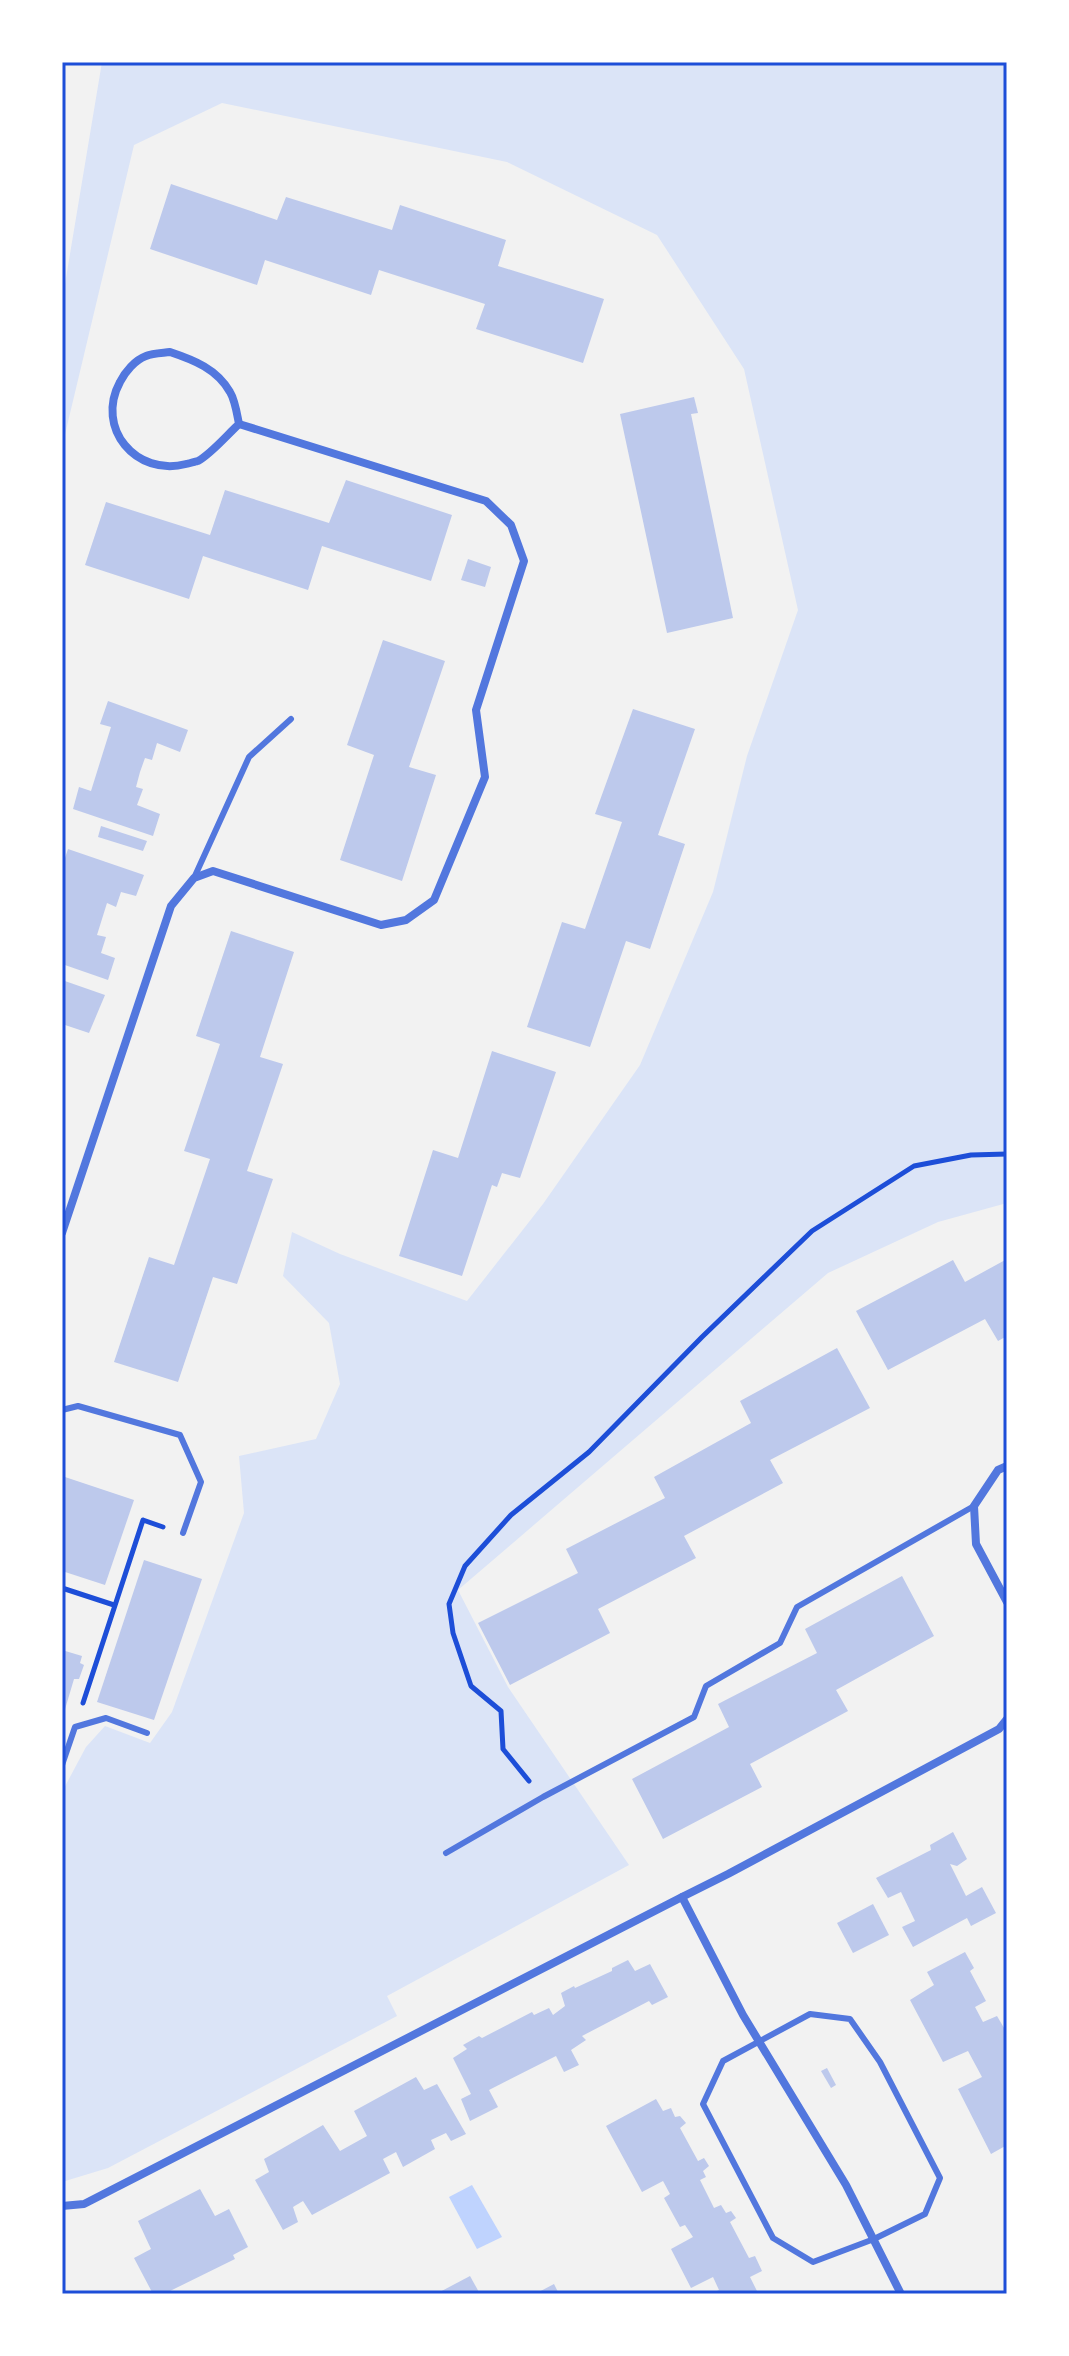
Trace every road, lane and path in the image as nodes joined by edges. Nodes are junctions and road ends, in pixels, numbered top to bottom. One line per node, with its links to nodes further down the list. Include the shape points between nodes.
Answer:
1 (239, 424): 1 (street, via 231,393 213,372 170,352 145,356 125,372 114,393 117,435 151,465 176,467 198,461); 3 (street, via 486,501 511,525 524,561 476,710 485,777 434,900 406,920 381,925 213,871)
2 (291, 719): 3 (lane, via 249,757)
3 (194, 878): 5 (street, via 171,906)
4 (1007, 1154): 17 (path, via 914,1166 812,1231 589,1452 511,1515 465,1566 449,1604 453,1633 471,1686 501,1711 503,1749)
5 (62, 1233)
6 (62, 1410): 9 (lane, via 78,1406 180,1435 201,1482)
7 (1007, 1466): 8 (street, via 998,1470)
8 (974, 1506): 11 (street, via 976,1544); 17 (lane, via 797,1607 780,1643 706,1686 694,1717)
9 (183, 1533): 12 (path, via 143,1520)
10 (62, 1588): 12 (path)
11 (1007, 1602)
12 (114, 1605): 14 (path)
13 (1007, 1719): 19 (street, via 999,1729)
14 (75, 1727): 15 (lane, via 106,1718); 16 (lane)
15 (147, 1733)
16 (62, 1765)
17 (543, 1797): 18 (lane)
18 (446, 1853)
19 (682, 1897): 20 (street); 21 (street, via 84,2204)
20 (759, 2041): 22 (street); 22 (lane, via 723,2061 703,2104 773,2238 813,2262); 22 (lane, via 810,2014 850,2019 880,2062 940,2178 925,2214)
21 (62, 2206)
22 (874, 2239): 23 (street)
23 (901, 2294)

